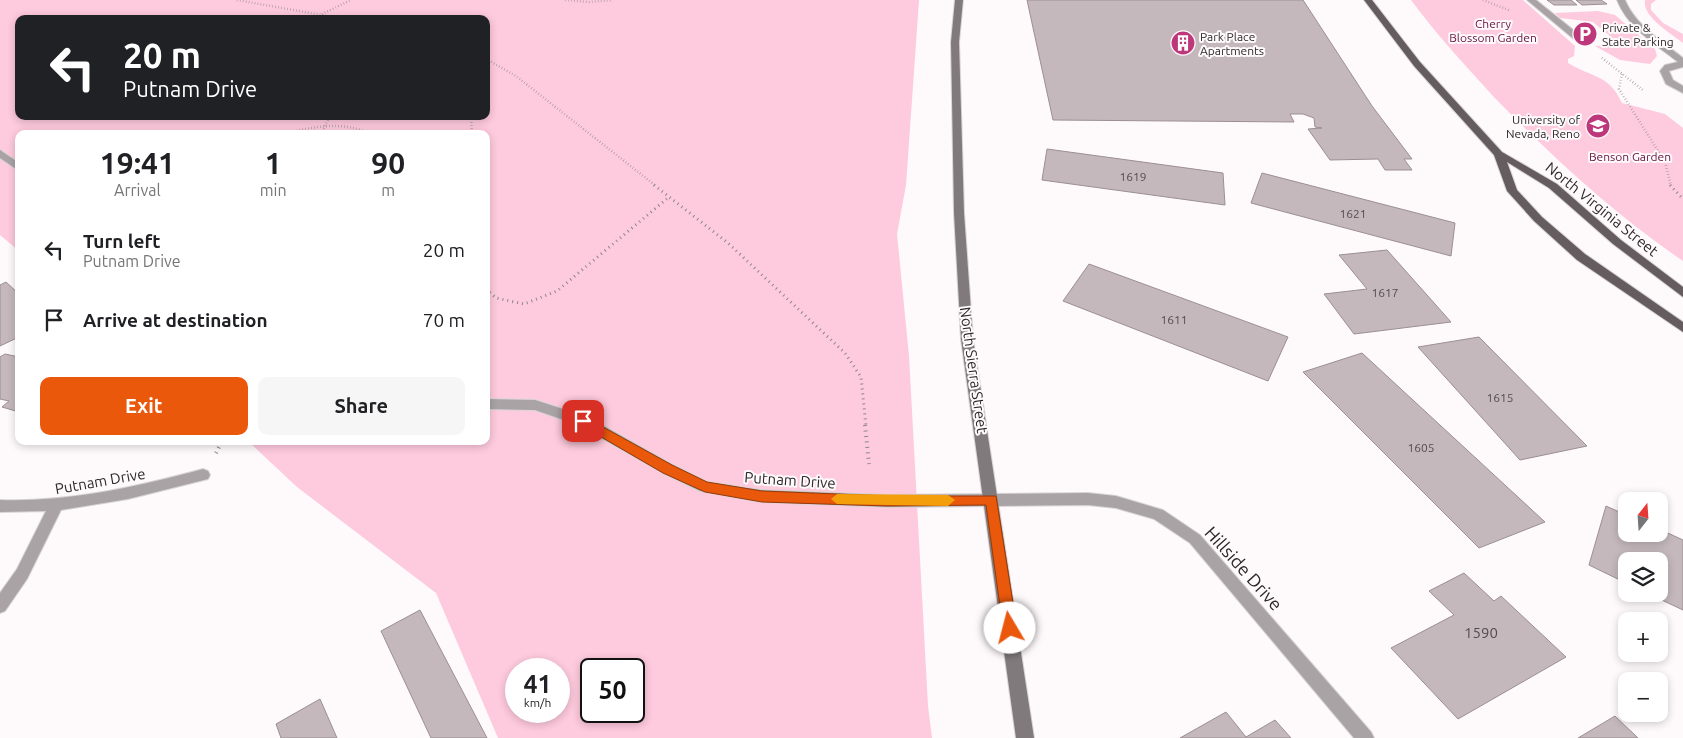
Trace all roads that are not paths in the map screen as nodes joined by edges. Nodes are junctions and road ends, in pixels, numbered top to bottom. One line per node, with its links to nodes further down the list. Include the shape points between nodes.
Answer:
1 (959, 0): 15 (main road, North Sierra Street, via 955,42 959,213 968,339)
2 (1368, 0): 9 (main road, North Virginia Street, via 1417,64)
3 (1531, 0): 5 (street)
4 (1621, 0): 6 (street, via 1635,22)
5 (1584, 43)
6 (1683, 63): 7 (street, via 1664,71 1669,82)
7 (1683, 90)
8 (0, 153): 10 (street)
9 (1499, 154): 11 (main road, North Virginia Street, via 1553,186 1617,242); 12 (main road, North Virginia Street, via 1512,191 1538,219 1581,257)
10 (15, 165)
11 (1683, 293)
12 (1683, 328)
13 (490, 404): 15 (street, Putnam Drive, via 535,405 583,421 705,487 762,496 887,501)
14 (203, 476): 17 (street, Putnam Drive, via 147,490)
15 (992, 500): 19 (main road, North Sierra Street); 20 (street, Hillside Drive, via 1088,499 1116,502 1158,514 1195,539)
16 (0, 506): 17 (street, Putnam Drive)
17 (56, 506): 18 (street, via 22,574)
18 (0, 606)
19 (1025, 738)
20 (1365, 738)

